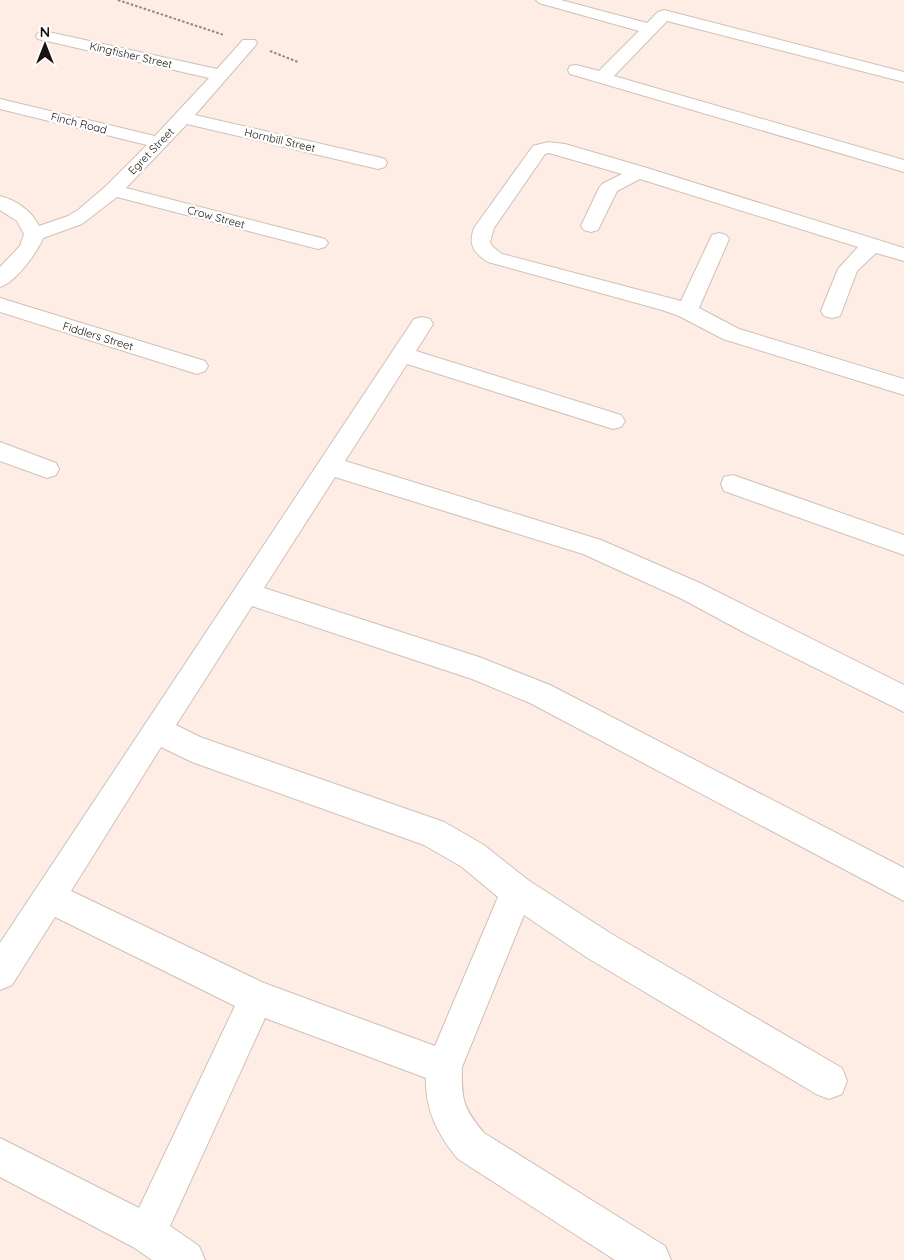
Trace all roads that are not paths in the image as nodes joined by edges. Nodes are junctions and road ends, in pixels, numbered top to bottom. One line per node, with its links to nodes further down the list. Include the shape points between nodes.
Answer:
1 (544, 0): 2 (street)
2 (574, 3): 3 (street)
3 (650, 29): 8 (street, via 664,15); 9 (street)
4 (44, 36): 7 (street, Kingfisher Street)
5 (249, 43): 7 (street, Egret Street)
6 (576, 70): 9 (street)
7 (219, 75): 11 (street, Egret Street)
8 (904, 77)
9 (602, 78): 14 (street)
10 (0, 104): 12 (street, Finch Road)
11 (183, 118): 12 (street, Egret Street); 13 (street, Hornbill Street)
12 (158, 142): 16 (street, Egret Street)
13 (378, 163)
14 (904, 166)
15 (640, 172): 18 (street, via 609,188); 22 (street); 26 (street, via 559,148 539,150 484,228 479,240 482,249 495,258)
16 (113, 190): 19 (street, Egret Street, via 75,220); 21 (street, Crow Street)
17 (0, 202): 19 (street, via 24,217)
18 (591, 226)
19 (34, 234): 24 (street, via 29,248)
20 (719, 239): 26 (street)
21 (318, 243)
22 (872, 245): 23 (street); 27 (street, via 848,270)
23 (904, 255)
24 (0, 280)
25 (0, 305): 30 (street, Fiddlers Street)
26 (687, 311): 31 (street, via 731,334)
27 (832, 311)
28 (422, 324): 29 (street)
29 (402, 354): 32 (street); 34 (street)
30 (197, 366)
31 (904, 387)
32 (613, 421)
33 (0, 451): 35 (street)
34 (330, 466): 38 (street); 39 (street, via 592,547 691,591)
35 (47, 469)
36 (733, 484): 37 (street)
37 (904, 545)
38 (245, 593): 40 (street); 41 (street, via 480,669 532,690)
39 (904, 698)
40 (156, 730): 42 (street, via 217,758 427,830 473,856); 43 (street)
41 (904, 885)
42 (517, 891): 46 (street); 47 (street, via 598,945)
43 (48, 898): 44 (street); 45 (street)
44 (0, 973)
45 (258, 998): 46 (street); 49 (street)
46 (444, 1067): 51 (street, via 446,1107 455,1128 471,1146)
47 (829, 1081)
48 (0, 1157): 49 (street)
49 (147, 1232): 50 (street)
50 (185, 1260)
51 (651, 1260)

